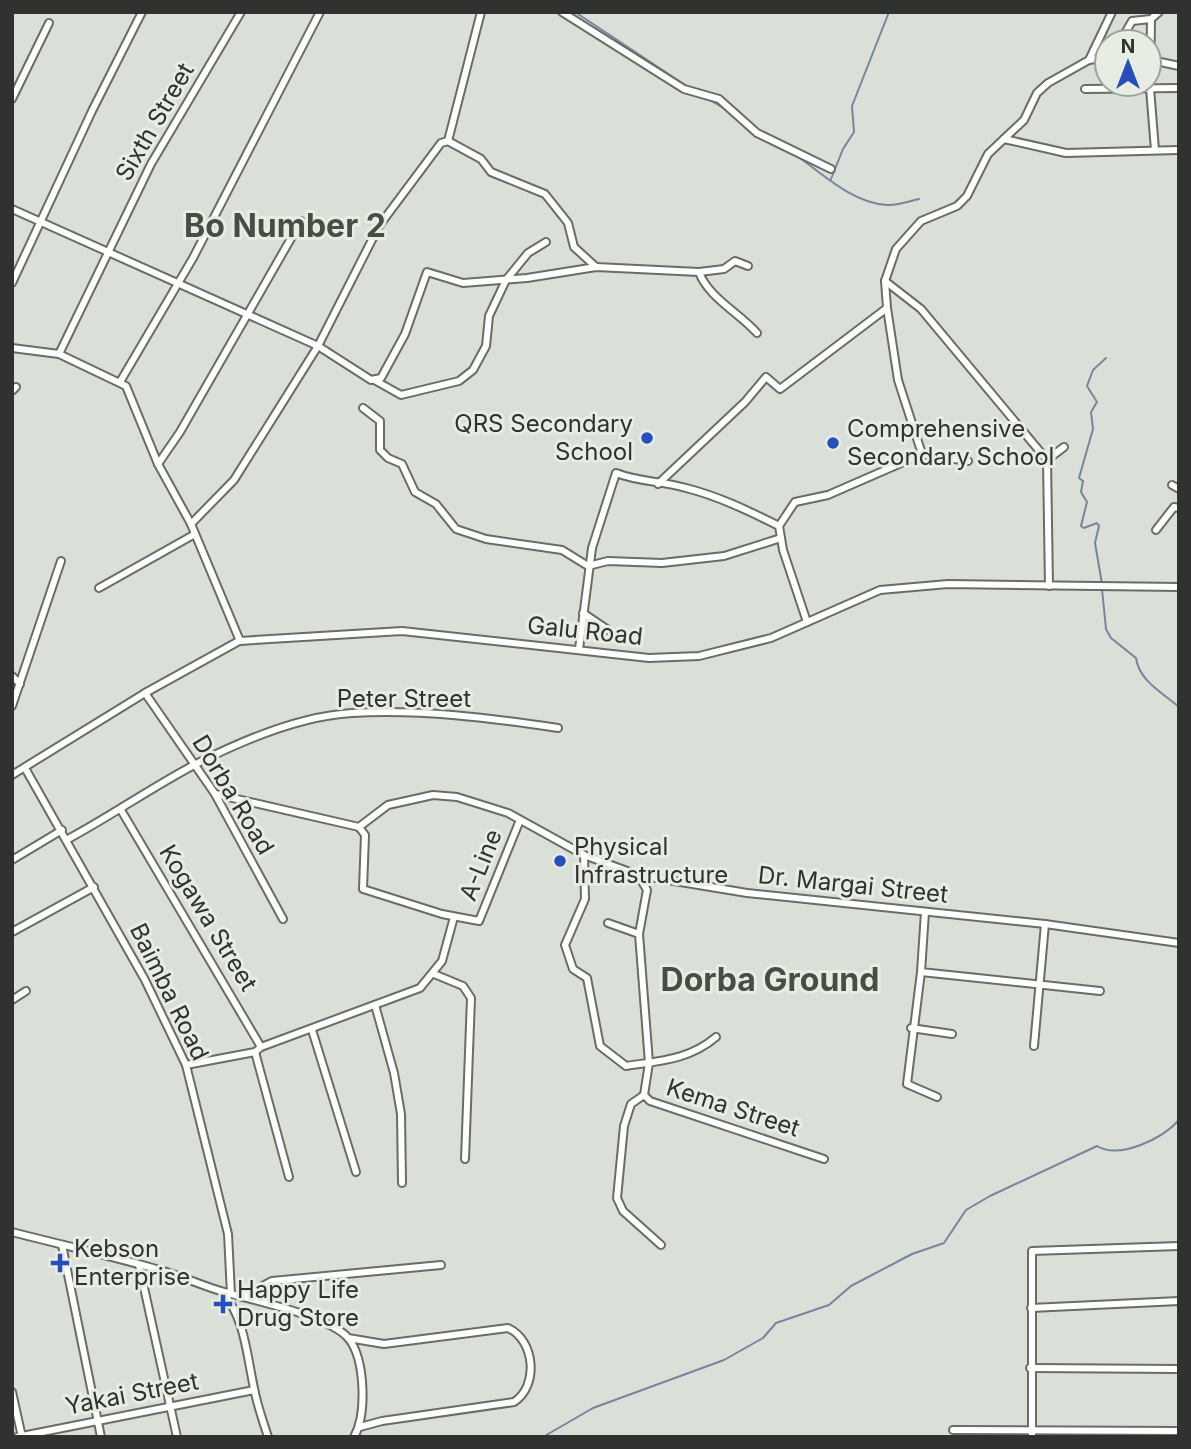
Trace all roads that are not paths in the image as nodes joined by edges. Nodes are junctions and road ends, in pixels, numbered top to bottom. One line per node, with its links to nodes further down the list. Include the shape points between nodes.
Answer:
1 (142, 12): 25 (street)
2 (241, 12): 27 (street, Sixth Street, via 151,164)
3 (320, 12): 34 (street)
4 (481, 12): 19 (street)
5 (562, 12): 22 (street, via 684,89 719,99 757,133)
6 (1112, 12): 13 (street)
7 (1159, 12): 8 (street)
8 (1151, 19): 10 (street, via 1132,21); 11 (street)
9 (49, 23): 17 (street)
10 (1128, 28)
11 (1151, 28)
12 (1093, 59): 13 (street)
13 (1089, 60): 18 (street, via 1037,93 1024,120)
14 (1085, 89): 15 (street)
15 (1093, 89)
16 (1151, 98): 20 (street)
17 (12, 99)
18 (1004, 139): 20 (street, via 1066,153); 32 (street, via 988,154 967,196 957,206 921,220 896,248)
19 (448, 141): 29 (street, via 481,159 491,172 545,194 568,223 574,247); 38 (street, via 441,143 379,226)
20 (1155, 150): 21 (street)
21 (1179, 150)
22 (831, 169)
23 (12, 209): 25 (street)
24 (301, 221): 36 (street)
25 (39, 223): 27 (street); 33 (street)
26 (546, 242): 31 (street, via 528,253)
27 (107, 252): 34 (street); 40 (street, Sixth Street)
28 (748, 266): 30 (street, via 735,261 724,269)
29 (596, 267): 30 (street); 31 (street)
30 (699, 272): 37 (street, via 704,287)
31 (506, 279): 41 (street, via 463,283 427,272 405,334); 41 (street, via 489,316 486,346 473,370 459,381 401,395)
32 (885, 281): 35 (street); 46 (street, via 921,309)
33 (12, 283)
34 (178, 285): 36 (street); 42 (street)
35 (887, 309): 45 (street, via 898,380); 49 (street, via 780,388 766,377)
36 (246, 315): 38 (street); 48 (street)
37 (757, 332)
38 (318, 346): 41 (street); 51 (street, via 234,480)
39 (12, 348): 40 (street)
40 (59, 354): 42 (street)
41 (376, 381)
42 (120, 382): 48 (street, via 126,386)
43 (363, 408): 57 (street, via 380,421 380,450 402,464 415,492 436,504 456,529 486,539 562,550)
44 (1064, 447): 46 (street)
45 (922, 454): 47 (street); 52 (street, via 828,495 794,502)
46 (1047, 460): 58 (street)
47 (968, 461)
48 (158, 464): 51 (street)
49 (657, 484): 52 (street, via 685,487); 57 (street, via 616,473)
50 (1178, 506): 53 (street)
51 (191, 524): 54 (street)
52 (779, 526): 55 (street)
53 (1156, 530)
54 (195, 534): 60 (street); 64 (street)
55 (781, 538): 57 (street, via 724,556 662,563 608,561); 62 (street)
56 (61, 561): 67 (street)
57 (588, 566): 61 (street)
58 (1049, 586): 59 (street, Galu Road); 62 (street, Galu Road, via 948,584 880,590)
59 (1179, 587)
60 (99, 588)
61 (583, 613): 63 (street); 65 (street)
62 (807, 622): 65 (street, Galu Road, via 771,638 699,656 649,658)
63 (608, 630)
64 (239, 641): 65 (street, Galu Road, via 402,631); 68 (street, Galu Road)
65 (579, 649)
66 (12, 676): 67 (street)
67 (20, 684): 69 (street)
68 (145, 692): 71 (street, Dorba Road); 72 (street, Galu Road)
69 (12, 706)
70 (558, 728): 71 (street, Peter Street, via 406,713 350,713 274,731)
71 (195, 765): 74 (street, Dorba Road); 75 (street, Peter Street)
72 (25, 768): 73 (street, Galu Road); 78 (street, Baimba Road)
73 (12, 775)
74 (215, 794): 77 (street); 86 (street, Dorba Road)
75 (121, 810): 79 (street, Peter Street); 104 (street, Kogawa Street)
76 (520, 820): 77 (street, Dr. Margai Street, via 457,797 433,795 388,805); 80 (street, Dr. Margai Street); 85 (street, A-Line, via 479,922)
77 (359, 827): 85 (street, via 365,835 363,890)
78 (62, 830): 79 (street, Baimba Road); 81 (street)
79 (68, 839): 83 (street, Baimba Road)
80 (584, 855): 82 (street, Dr. Margai Street); 106 (street, via 585,899 565,945 573,969 587,978 600,1046 626,1066)
81 (12, 860)
82 (638, 875): 84 (street, Dr. Margai Street, via 747,893); 90 (street, Kema Street, via 647,890)
83 (94, 887): 89 (street); 107 (street, Baimba Road)
84 (925, 912): 88 (street, Dr. Margai Street); 92 (street)
85 (454, 917): 93 (street, A-Line)
86 (283, 919)
87 (608, 923): 90 (street)
88 (1045, 925): 91 (street, Dr. Margai Street); 94 (street)
89 (12, 932)
90 (639, 934): 106 (street, Kema Street)
91 (1179, 943)
92 (921, 972): 94 (street); 99 (street)
93 (434, 974): 98 (street, via 420,988); 110 (street, via 463,986 471,998)
94 (1040, 985): 96 (street); 103 (street)
95 (26, 991): 97 (street)
96 (1100, 991)
97 (12, 1000)
98 (375, 1005): 100 (street); 114 (street, via 401,1114)
99 (911, 1028): 101 (street); 109 (street, via 907,1084)
100 (312, 1030): 104 (street); 112 (street)
101 (952, 1034)
102 (716, 1037): 106 (street, via 681,1058)
103 (1034, 1046)
104 (261, 1047): 105 (street)
105 (255, 1052): 107 (street); 113 (street)
106 (649, 1063): 108 (street, Kema Street)
107 (186, 1065): 122 (street, Baimba Road, via 228,1234)
108 (644, 1095): 111 (street, Kema Street, via 650,1101); 117 (street, via 631,1104 624,1126 617,1198 623,1211)
109 (937, 1097)
110 (465, 1158)
111 (824, 1159)
112 (356, 1172)
113 (289, 1177)
114 (402, 1183)
115 (12, 1232): 116 (street)
116 (62, 1245): 119 (street); 132 (street)
117 (661, 1245)
118 (1179, 1246): 125 (street, via 1032,1251)
119 (139, 1265): 121 (street); 131 (street)
120 (441, 1265): 123 (street, via 272,1282)
121 (222, 1292): 122 (street); 129 (street, via 240,1321)
122 (231, 1294): 123 (street)
123 (242, 1297): 126 (street, via 278,1306)
124 (1179, 1301): 125 (street)
125 (1031, 1308): 127 (street)
126 (348, 1338): 133 (street, via 363,1388); 133 (street, via 384,1344 508,1328 530,1355 527,1388 514,1402)
127 (1030, 1368): 128 (street); 136 (street)
128 (1179, 1369)
129 (254, 1390): 131 (street, Yakai Street); 140 (street)
130 (12, 1392): 137 (street)
131 (170, 1405): 132 (street, Yakai Street); 139 (street)
132 (98, 1421): 137 (street, Yakai Street); 138 (street)
133 (360, 1427): 141 (street)
134 (953, 1430): 136 (street)
135 (1179, 1431): 136 (street)
136 (1032, 1434)
137 (20, 1436)
138 (101, 1437)
139 (177, 1437)
140 (268, 1437)
141 (354, 1437)

